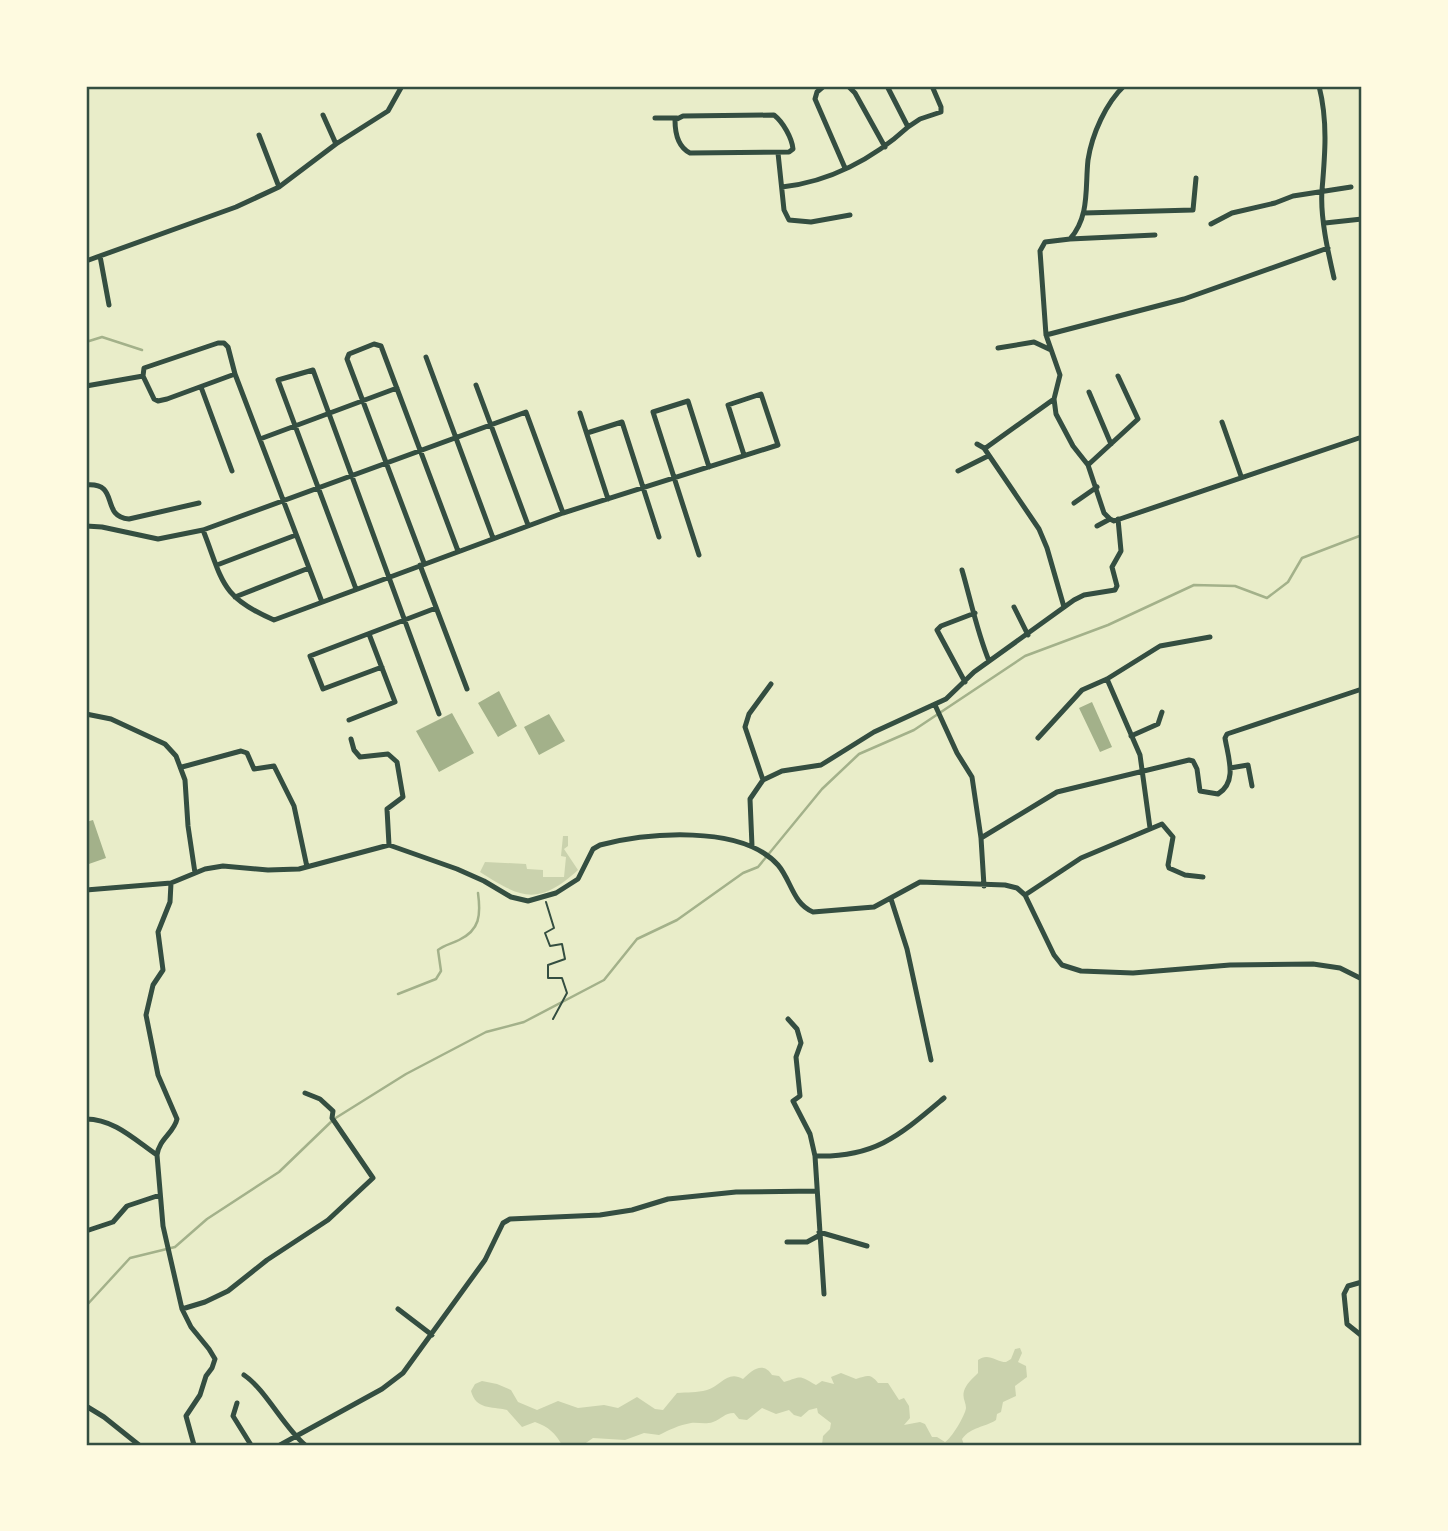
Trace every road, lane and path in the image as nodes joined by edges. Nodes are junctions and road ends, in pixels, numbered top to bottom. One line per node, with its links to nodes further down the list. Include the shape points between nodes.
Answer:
1 (402, 86): 13 (street, via 388,111)
2 (824, 86): 16 (street, via 815,99)
3 (848, 86): 14 (street)
4 (887, 86): 11 (street)
5 (932, 86): 11 (street, via 941,112)
6 (1125, 86): 22 (street, via 1113,97 1092,144)
7 (1320, 86): 21 (street, via 1326,153)
8 (323, 115): 13 (street)
9 (655, 118): 10 (street)
10 (677, 118): 15 (street, via 679,142 690,153); 15 (street, via 774,115 793,146 789,152)
11 (908, 127): 14 (street)
12 (259, 135): 18 (street)
13 (336, 144): 18 (street)
14 (885, 148): 16 (street)
15 (778, 153): 19 (street)
16 (845, 169): 19 (street, via 813,182)
17 (1196, 178): 22 (street, via 1194,210)
18 (279, 187): 30 (street)
19 (782, 187): 23 (street, via 789,220 821,221)
20 (1351, 187): 21 (street)
21 (1322, 192): 25 (street); 26 (street, via 1232,213)
22 (1084, 214): 28 (street)
23 (850, 215)
24 (1362, 219): 25 (street)
25 (1325, 223): 29 (street)
26 (1211, 224)
27 (1155, 235): 28 (street)
28 (1070, 239): 34 (street, via 1048,240 1041,247)
29 (1328, 248): 32 (street); 34 (street, via 1184,299)
30 (100, 256): 31 (street); 33 (street)
31 (86, 261)
32 (1334, 278)
33 (109, 305)
34 (1046, 335): 36 (street)
35 (998, 348): 36 (street, via 1034,342)
36 (1051, 350): 46 (street, via 1060,375)
37 (426, 357): 54 (street)
38 (236, 374): 39 (street, via 228,347 222,343 147,366); 43 (street); 56 (street)
39 (143, 376): 42 (street); 43 (street, via 155,401)
40 (1118, 376): 58 (street, via 1138,419)
41 (476, 385): 51 (street)
42 (86, 386)
43 (201, 387): 66 (street)
44 (397, 388): 47 (street); 47 (street, via 379,345 374,344 347,359); 60 (street)
45 (1089, 392): 58 (street)
46 (1054, 399): 59 (street); 64 (street, via 1063,430)
47 (363, 400): 49 (street); 63 (street)
48 (580, 413): 53 (street)
49 (329, 414): 52 (street); 52 (street, via 313,370 278,380); 68 (street)
50 (1222, 422): 69 (street)
51 (490, 425): 54 (street); 79 (street, via 526,412); 82 (street)
52 (295, 426): 56 (street); 72 (street)
53 (587, 433): 74 (street, via 622,422); 75 (street)
54 (456, 437): 60 (street); 88 (street)
55 (1362, 437): 69 (street)
56 (260, 439): 76 (street)
57 (977, 444): 59 (street)
58 (1111, 444): 64 (street)
59 (984, 448): 62 (street)
60 (420, 450): 63 (street); 89 (street)
61 (744, 455): 61 (street, via 728,405 761,394 778,445); 65 (street)
62 (988, 456): 67 (street); 100 (street, via 1043,537)
63 (387, 462): 68 (street); 91 (street)
64 (1088, 466): 73 (street)
65 (709, 467): 70 (street); 70 (street, via 688,401 653,412)
66 (232, 471)
67 (958, 471)
68 (352, 475): 72 (street); 95 (street)
69 (1241, 476): 81 (street)
70 (674, 478): 74 (street); 90 (street)
71 (86, 485): 77 (street, via 103,487 120,518)
72 (317, 487): 76 (street); 96 (street)
73 (1097, 487): 78 (street); 80 (street)
74 (643, 488): 75 (street); 87 (street)
75 (608, 499): 79 (street)
76 (283, 500): 85 (street); 86 (street)
77 (199, 503)
78 (1074, 503)
79 (563, 513): 82 (street)
80 (1110, 519): 81 (street); 83 (street)
81 (1118, 519): 100 (street, via 1121,551 1112,567 1116,588 1084,595)
82 (528, 525): 88 (street)
83 (1097, 526)
84 (86, 527): 85 (street, via 158,539)
85 (203, 530): 92 (street)
86 (296, 535): 92 (street); 93 (street)
87 (659, 537)
88 (493, 538): 89 (street)
89 (458, 551): 91 (street)
90 (699, 555)
91 (422, 564): 95 (street); 101 (street)
92 (217, 565): 97 (street, via 222,583)
93 (309, 568): 97 (street); 98 (street)
94 (962, 570): 102 (street)
95 (389, 576): 96 (street); 103 (street)
96 (356, 589): 98 (street)
97 (235, 597): 98 (street, via 274,620)
98 (321, 602)
99 (1014, 607): 105 (street)
100 (1063, 607): 105 (street)
101 (436, 608): 103 (street); 113 (street)
102 (975, 613): 107 (street); 110 (street, via 937,630)
103 (404, 621): 104 (street); 117 (street)
104 (369, 634): 108 (street); 108 (street, via 310,656 323,689)
105 (1028, 635): 107 (street)
106 (1210, 637): 109 (street, via 1160,646)
107 (989, 662): 110 (street)
108 (382, 667): 118 (street, via 395,702)
109 (1107, 679): 119 (street); 120 (street, via 1082,690)
110 (965, 682): 114 (street)
111 (771, 684): 125 (street, via 745,727)
112 (1362, 689): 123 (street, via 1227,734)
113 (467, 690)
114 (937, 708): 125 (street, via 874,732 821,765 782,771); 128 (street, via 972,777)
115 (1162, 712): 119 (street, via 1158,724)
116 (86, 714): 122 (street, via 111,719 165,744)
117 (439, 714)
118 (349, 720)
119 (1131, 736): 124 (street)
120 (1038, 738)
121 (351, 739): 129 (street, via 360,757 388,754 397,762 403,797 387,809)
122 (182, 766): 131 (street, via 241,751 247,753 254,769 274,765 294,806); 132 (street)
123 (1230, 768): 124 (street, via 1230,781 1218,794 1200,791 1193,761); 126 (street, via 1248,765)
124 (1142, 773): 127 (street); 128 (street, via 1056,792)
125 (763, 780): 130 (street, via 750,799)
126 (1252, 786)
127 (1150, 828): 133 (street, via 1162,824 1172,837 1169,868); 137 (street, via 1081,858)
128 (981, 838): 135 (street)
129 (388, 845): 131 (street); 138 (street, via 470,874 521,901)
130 (754, 848): 138 (street, via 711,837 657,835 620,840 593,849 578,879); 139 (street, via 780,868 799,902 813,912 866,909)
131 (307, 867): 132 (street, via 268,870 232,865)
132 (195, 873): 134 (street)
133 (1203, 877)
134 (171, 883): 136 (street); 147 (street, via 170,902 158,932 163,970 145,1010 159,1075 177,1119 158,1145)
135 (984, 886): 137 (street, via 1005,884); 139 (street, via 919,882)
136 (86, 890)
137 (1025, 895): 140 (street, via 1054,955 1062,965 1081,971 1313,964 1340,968)
138 (545, 898): 142 (path, via 554,928 545,933 551,946 562,944 565,959 548,965 548,978 562,978 567,993)
139 (891, 899): 143 (street)
140 (1362, 979)
141 (788, 1018): 148 (street, via 801,1044 796,1057 800,1096 793,1101 810,1134)
142 (553, 1019)
143 (931, 1060)
144 (305, 1093): 157 (street, via 333,1111 332,1118 373,1178 328,1220 267,1259 228,1291)
145 (944, 1098): 148 (street, via 888,1142 856,1154)
146 (86, 1119): 147 (street, via 116,1126)
147 (157, 1155): 150 (street)
148 (815, 1156): 149 (street)
149 (817, 1191): 152 (street); 159 (street, via 736,1192 668,1199 600,1216 510,1219 503,1223 485,1260)
150 (160, 1195): 151 (street, via 127,1206 113,1222); 157 (street)
151 (86, 1231)
152 (820, 1233): 153 (street, via 807,1242); 154 (street); 156 (street)
153 (787, 1242)
154 (867, 1246)
155 (1362, 1282): 160 (street, via 1348,1286 1344,1294 1347,1324)
156 (824, 1294)
157 (182, 1309): 166 (street, via 215,1359 186,1416)
158 (398, 1309): 159 (street)
159 (432, 1335): 164 (street, via 393,1382)
160 (1362, 1336)
161 (244, 1375): 164 (street)
162 (237, 1403): 167 (street, via 233,1416)
163 (86, 1406): 165 (street)
164 (295, 1436): 168 (street); 169 (street)
165 (139, 1445)
166 (194, 1445)
167 (251, 1445)
168 (280, 1445)
169 (305, 1445)

